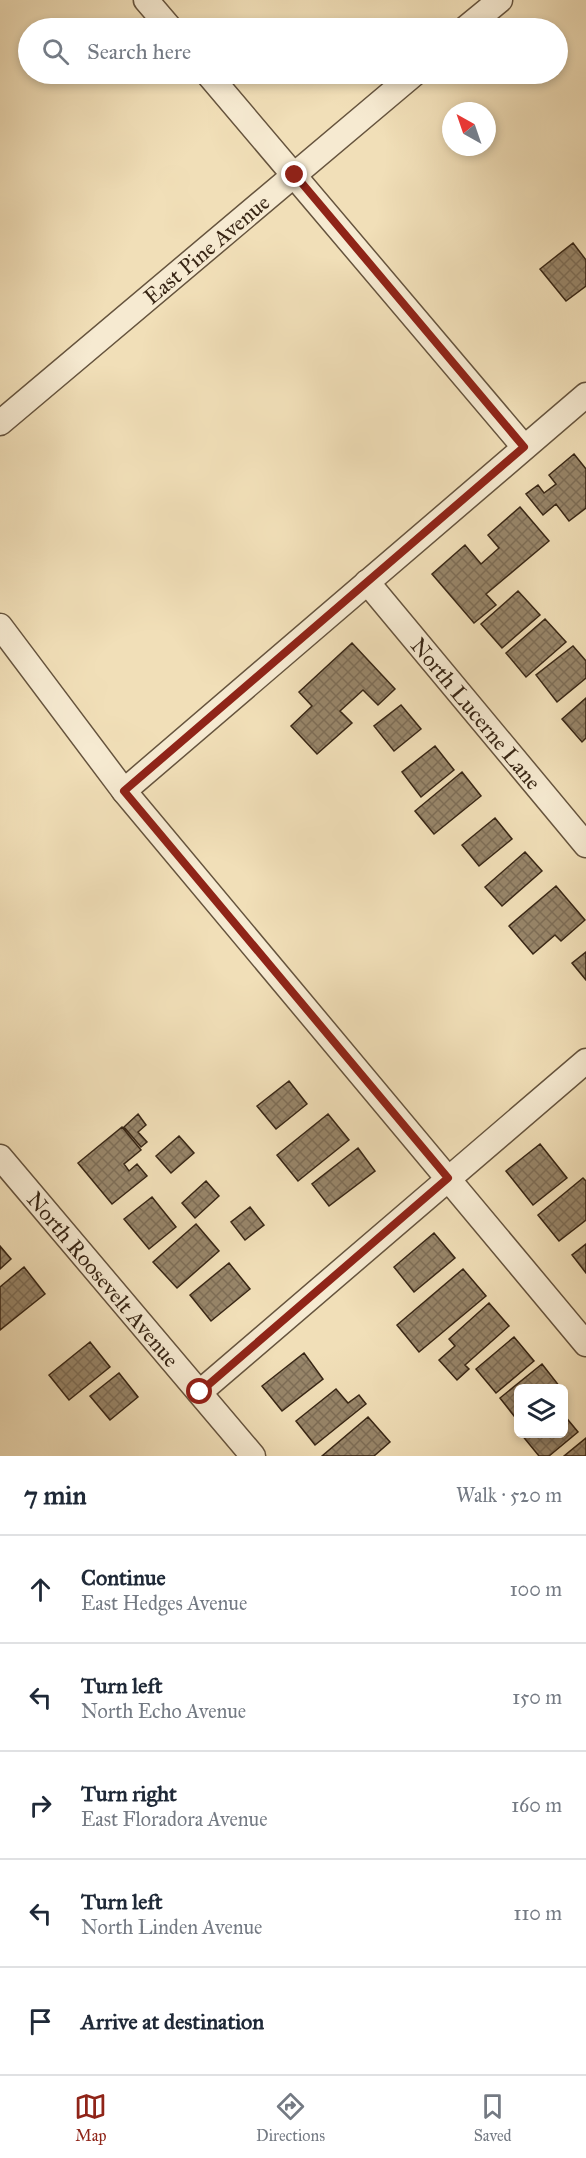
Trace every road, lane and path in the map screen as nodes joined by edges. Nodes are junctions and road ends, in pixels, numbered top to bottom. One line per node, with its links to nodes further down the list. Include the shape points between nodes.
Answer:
1 (146, 0): 3 (street)
2 (500, 0): 4 (street)
3 (161, 18)
4 (478, 18)
5 (217, 84): 7 (street)
6 (402, 84): 7 (street, East Pine Avenue)
7 (295, 175): 9 (street, East Pine Avenue); 10 (street)
8 (586, 395): 10 (street)
9 (0, 423)
10 (524, 447): 11 (street)
11 (367, 582): 13 (street); 14 (street, North Lucerne Lane)
12 (0, 626): 13 (street)
13 (124, 791): 17 (street)
14 (586, 845)
15 (586, 1061): 17 (street)
16 (0, 1157): 19 (street, North Roosevelt Avenue)
17 (448, 1178): 18 (street); 19 (street)
18 (586, 1344)
19 (200, 1392): 20 (street, North Roosevelt Avenue)
20 (253, 1456)

